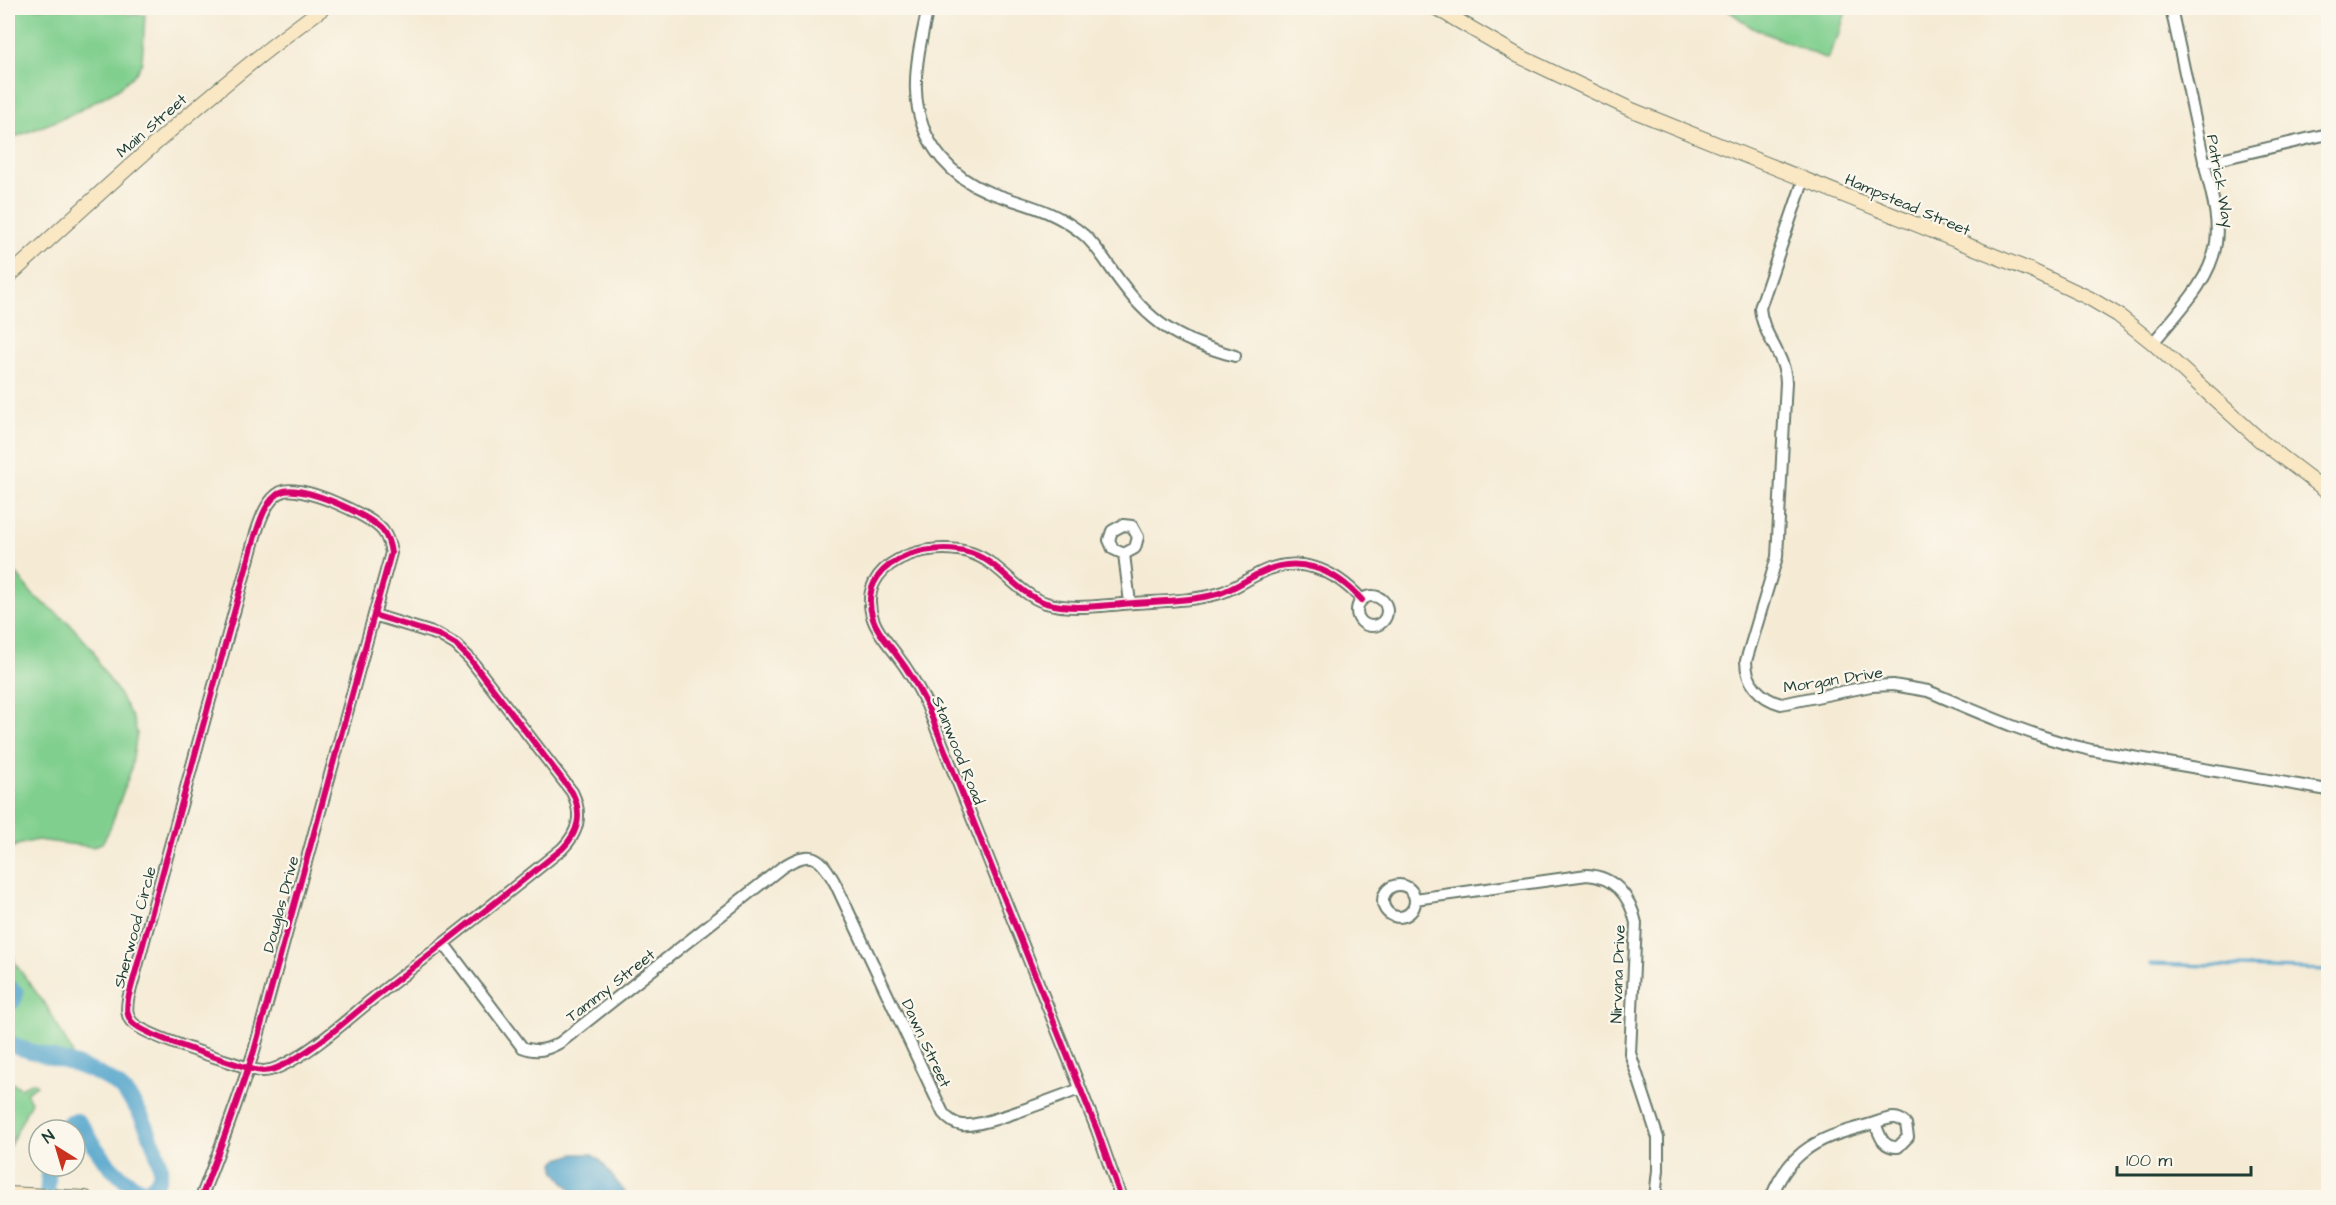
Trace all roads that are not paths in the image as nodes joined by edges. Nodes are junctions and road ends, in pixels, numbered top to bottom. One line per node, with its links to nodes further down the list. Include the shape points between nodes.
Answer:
1 (323, 8): 8 (main road, Main Street, via 194,109)
2 (928, 8): 10 (street, via 918,60 916,102 925,132 948,166 983,190 1061,218 1093,244 1151,317 1176,336)
3 (1436, 8): 7 (main road, Hampstead Street, via 1519,56 1632,110)
4 (2171, 8): 6 (street, Patrick Way)
5 (2328, 134): 6 (street)
6 (2204, 163): 9 (street, Patrick Way, via 2216,243 2198,286)
7 (1804, 178): 9 (main road, Hampstead Street, via 2064,286 2118,315); 16 (street, Morgan Drive, via 1760,308 1766,330 1782,360 1786,381 1777,557 1746,661 1747,674 1758,692 1781,704 1871,686 1915,688 2054,742)
8 (8, 276)
9 (2153, 343): 11 (main road, Hampstead Street, via 2260,441)
10 (1235, 356)
11 (2328, 492)
12 (1124, 554): 14 (street)
13 (1362, 600): 14 (street, Stanwood Road, via 1338,578 1300,564 1276,566 1206,597)
14 (1130, 603): 21 (street, Stanwood Road, via 1085,607 1044,602 1026,594 985,559 949,549 922,550 898,559 880,575 871,596 878,630 926,703)
15 (374, 615): 19 (street, Sherwood Circle, via 439,635 456,645 572,792 579,812 575,833 562,849); 20 (street, Douglas Drive); 20 (street, Sherwood Circle, via 391,553 384,532 350,510 302,492 282,492 273,498 255,536 126,1009 130,1020 146,1032)
16 (2328, 790)
17 (815, 858): 19 (street, Tammy Street, via 799,857 781,868 561,1042 543,1050 533,1052 522,1047); 21 (street, Dawn Street, via 826,867 836,885 950,1121 970,1125)
18 (1414, 899): 27 (street, Nirvana Drive, via 1587,875 1609,880 1624,894 1636,923 1630,1053 1658,1138)
19 (444, 944): 20 (street, Sherwood Circle, via 290,1061 268,1071)
20 (248, 1068): 25 (street, Douglas Drive)
21 (1080, 1089): 26 (street, Stanwood Road)
22 (1875, 1123): 28 (street, via 1813,1144 1784,1172)
23 (8, 1194): 24 (main road)
24 (86, 1197)
25 (201, 1197)
26 (1121, 1197)
27 (1655, 1197)
28 (1771, 1197)

